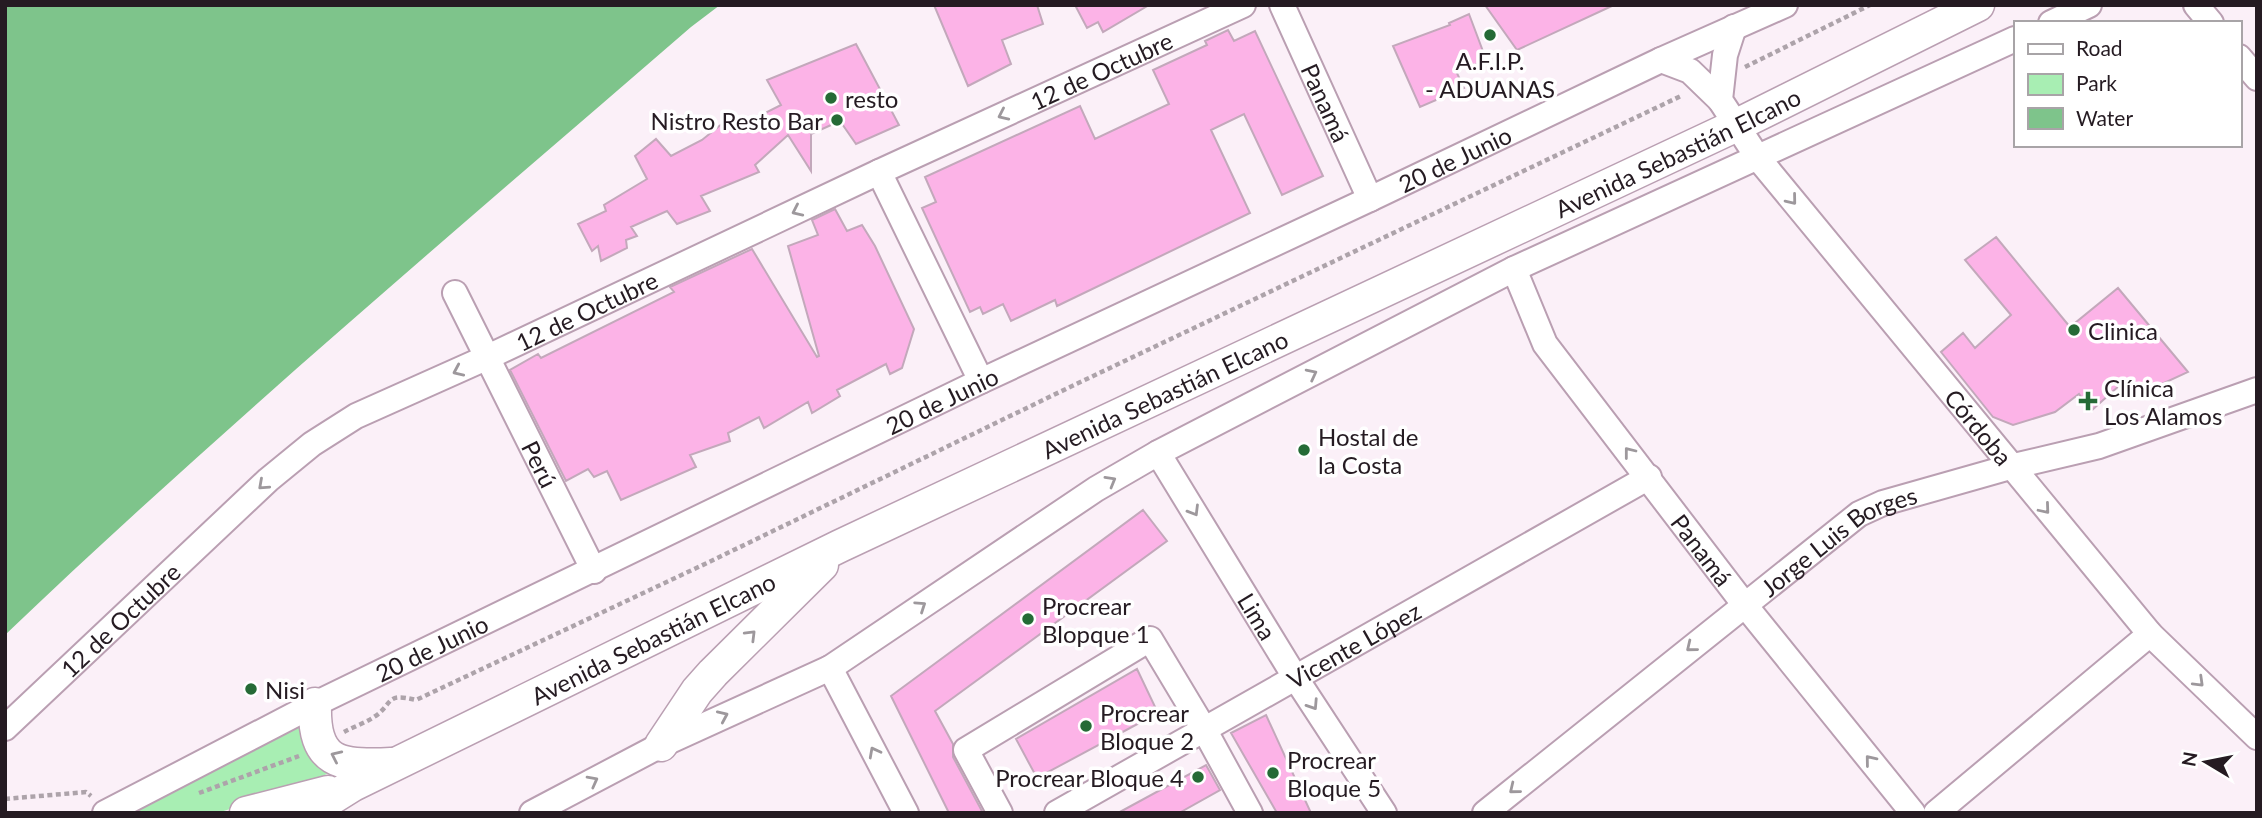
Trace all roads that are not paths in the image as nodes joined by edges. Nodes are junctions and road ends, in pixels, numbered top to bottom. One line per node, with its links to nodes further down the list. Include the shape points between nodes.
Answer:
1 (1243, 5): 16 (street, 12 de Octubre, one-way to 16)
2 (1282, 5): 17 (street, Panamá)
3 (1785, 5): 9 (street, 20 de Junio)
4 (1978, 5): 14 (main road, Avenida Sebastián Elcano)
5 (2089, 5): 7 (street)
6 (2196, 5): 8 (street)
7 (2055, 21)
8 (2209, 21)
9 (1734, 27): 12 (street, 20 de Junio); 14 (street, via 1725,55)
10 (2014, 39): 15 (street)
11 (2241, 59): 13 (street)
12 (1661, 60): 14 (street, Córdoba, via 1690,71); 17 (street, 20 de Junio)
13 (2257, 78)
14 (1721, 98): 15 (street, Córdoba); 26 (main road, Avenida Sebastián Elcano)
15 (1758, 158): 18 (street); 24 (street, Córdoba, one-way to 24)
16 (879, 172): 20 (street, 12 de Octubre, one-way to 20); 21 (street)
17 (1370, 200): 21 (street, 20 de Junio)
18 (1514, 270): 23 (street, one-way to 18); 25 (street, Panamá, one-way to 18, via 1545,344)
19 (455, 293): 20 (street, Perú)
20 (488, 357): 27 (street, Perú); 33 (street, 12 de Octubre, one-way to 33, via 356,416 312,444)
21 (981, 381): 27 (street, 20 de Junio)
22 (2257, 390): 24 (street, Jorge Luis Borges, via 2099,446)
23 (1158, 453): 30 (street, one-way to 23, via 1096,489); 31 (street, Lima, one-way to 31)
24 (2010, 467): 28 (street, Jorge Luis Borges, via 1859,514); 29 (street, Córdoba, one-way to 29)
25 (1649, 478): 28 (street, Panamá); 31 (street, Vicente López)
26 (840, 546): 36 (main road, one-way to 26, via 713,673); 37 (main road, Avenida Sebastián Elcano)
27 (594, 570): 32 (street, 20 de Junio)
28 (1744, 604): 48 (street, Jorge Luis Borges, one-way to 48); 49 (street, Panamá, one-way to 28)
29 (2150, 634): 35 (street, Córdoba, one-way to 35); 50 (street)
30 (830, 668): 36 (street, one-way to 30); 43 (street, one-way to 30)
31 (1295, 677): 34 (street, Vicente López); 47 (street, Lima, one-way to 47)
32 (315, 704): 37 (main road, one-way to 32, via 369,765 330,756 319,746); 39 (street, 20 de Junio)
33 (5, 728)
34 (1203, 729): 44 (street, via 1150,639 966,750); 45 (street, Vicente López); 46 (street)
35 (2257, 737)
36 (661, 744): 42 (street, one-way to 36)
37 (396, 764): 38 (main road, Avenida Sebastián Elcano)
38 (353, 785): 40 (main road, Avenida Sebastián Elcano); 41 (main road, Avenida Sebastián Elcano)
39 (106, 812)
40 (246, 813)
41 (308, 813)
42 (532, 813)
43 (906, 813)
44 (1000, 813)
45 (1057, 813)
46 (1250, 813)
47 (1384, 813)
48 (1485, 813)
49 (1913, 813)
50 (1936, 813)

